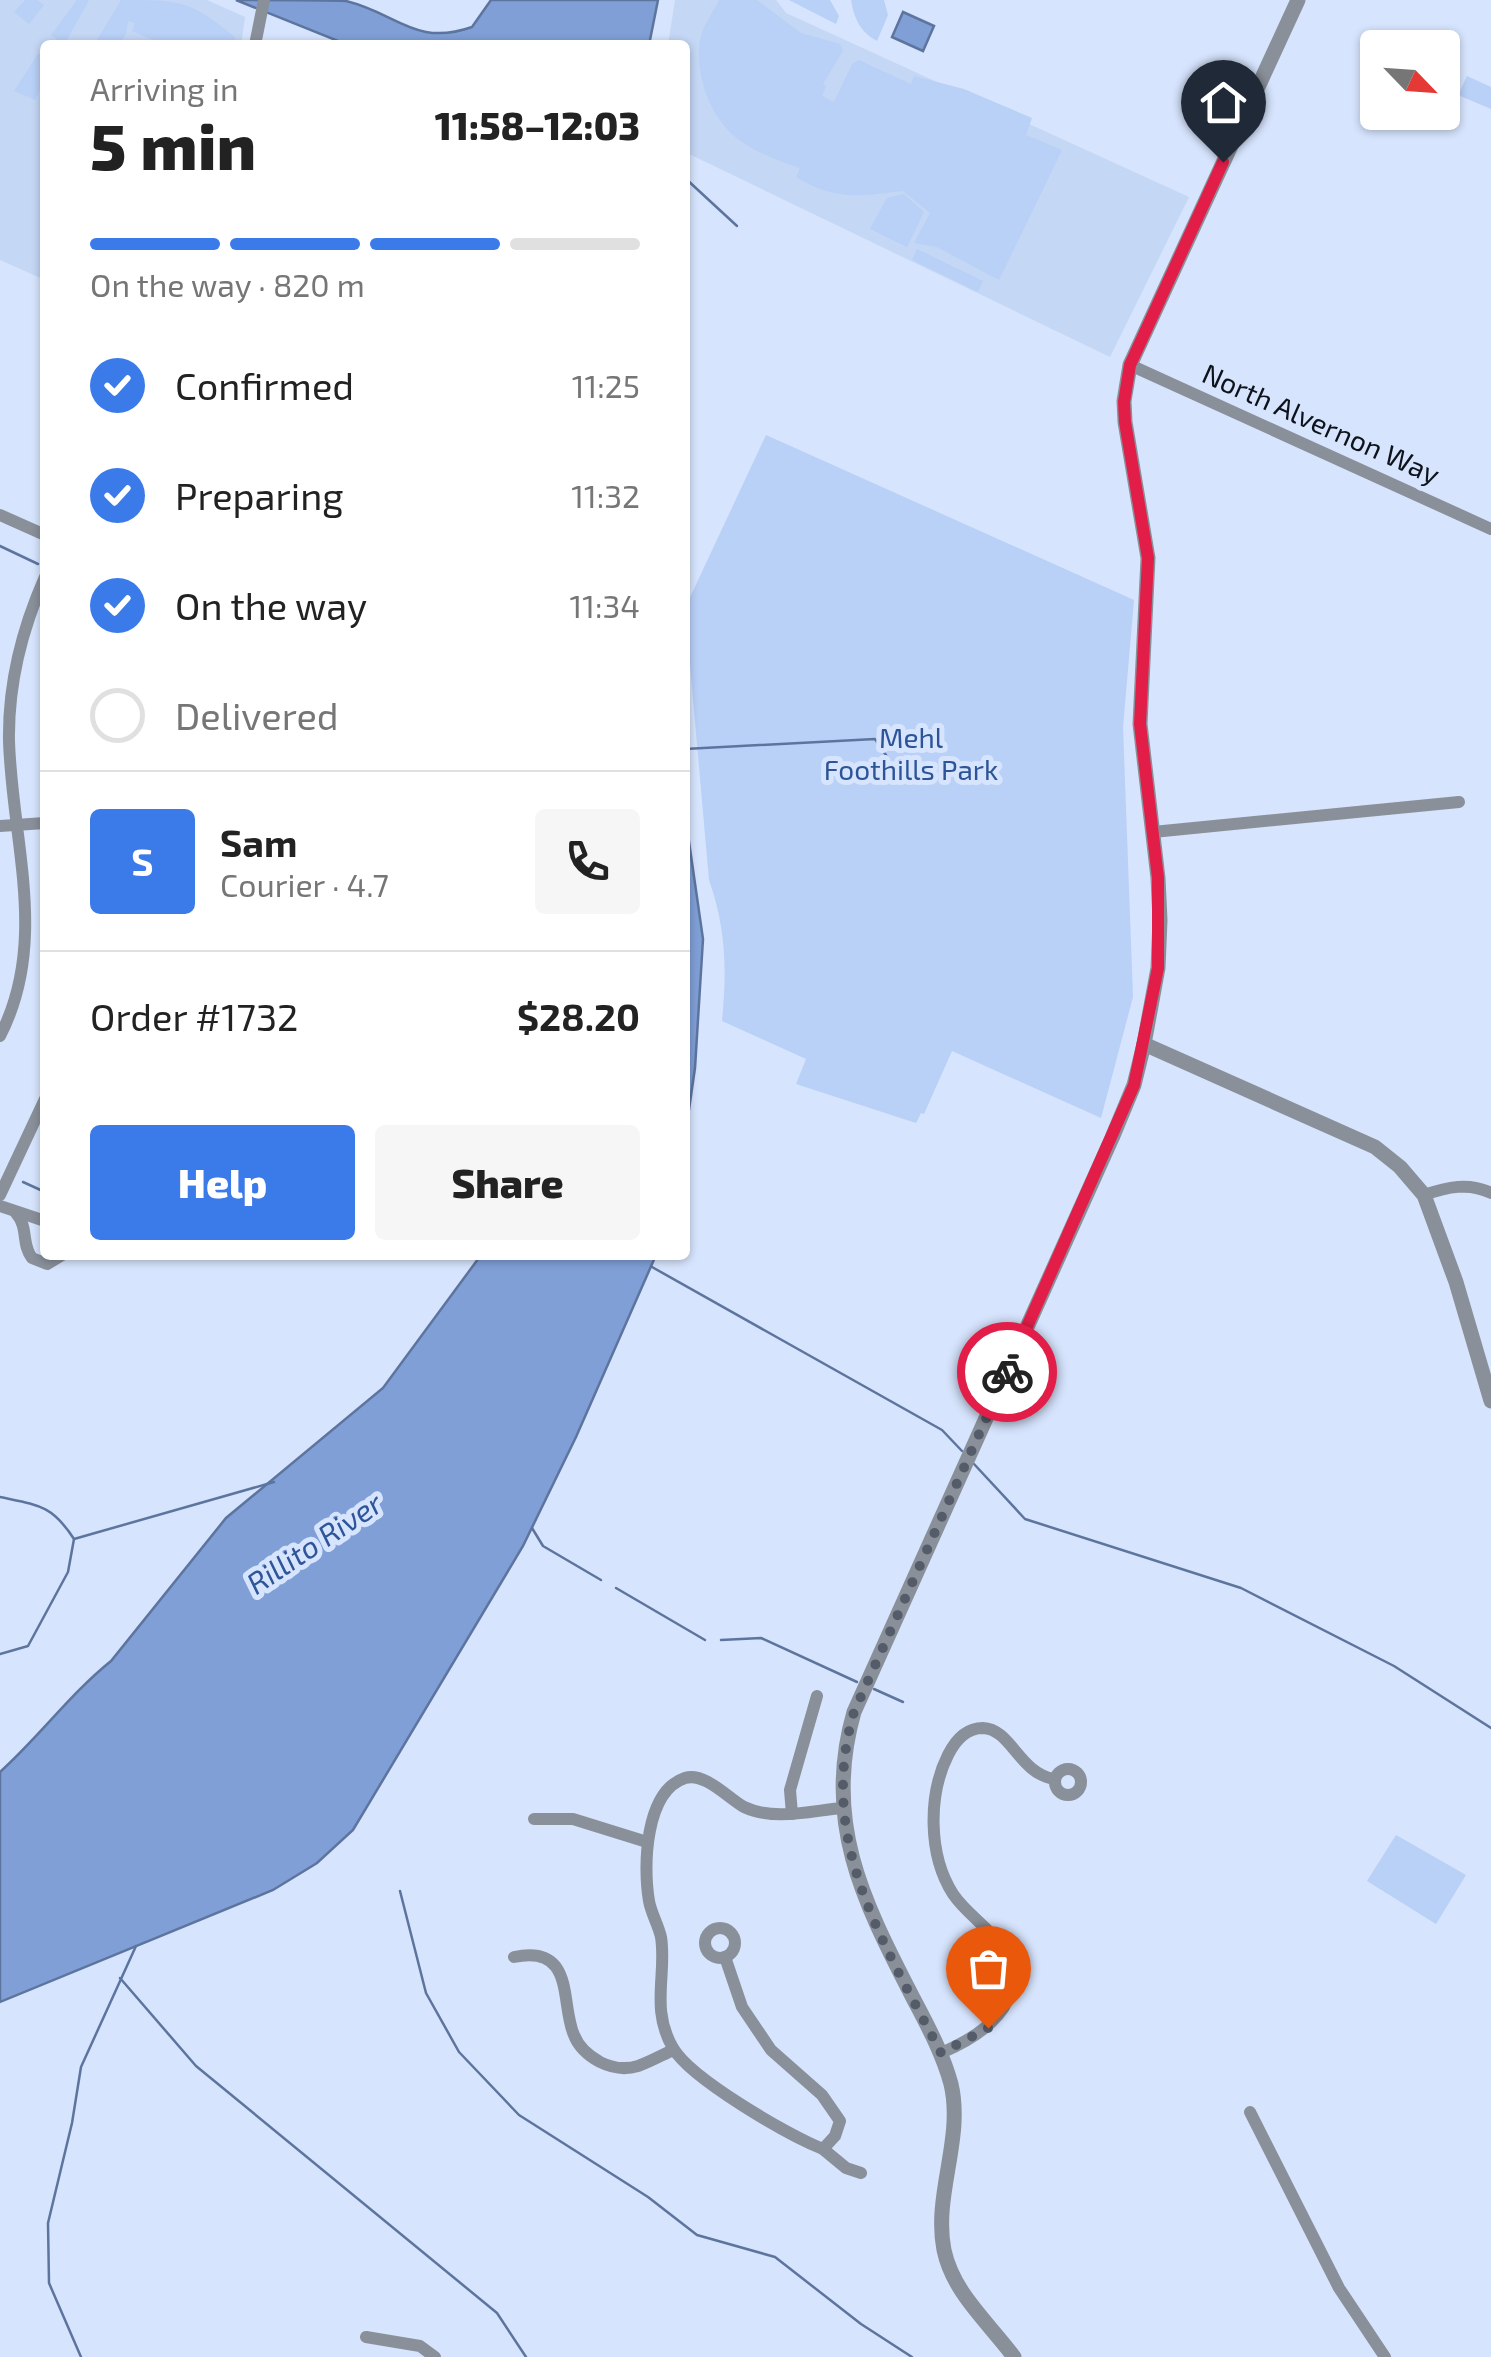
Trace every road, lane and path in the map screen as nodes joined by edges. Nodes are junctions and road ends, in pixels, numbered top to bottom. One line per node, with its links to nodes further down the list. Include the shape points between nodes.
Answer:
1 (264, 0): 3 (street)
2 (1298, 0): 4 (street)
3 (255, 40)
4 (1130, 365): 6 (street, North Alvernon Way); 13 (street, via 1125,422 1148,558 1140,724)
5 (0, 515): 7 (street)
6 (1491, 529)
7 (40, 533)
8 (40, 591): 11 (street, via 11,696)
9 (1460, 802): 13 (street)
10 (40, 823): 11 (street)
11 (17, 824): 12 (street); 14 (street, via 26,954)
12 (0, 826)
13 (1153, 832): 15 (street, via 1158,968)
14 (0, 1036)
15 (1144, 1044): 19 (street, via 1375,1146); 27 (street, via 1112,1138 854,1712 842,1762)
16 (40, 1110): 18 (street)
17 (1491, 1193): 19 (street, via 1472,1186)
18 (0, 1195)
19 (1424, 1195): 24 (street)
20 (0, 1206): 21 (street)
21 (16, 1213): 22 (street); 23 (street, via 32,1258)
22 (40, 1220)
23 (54, 1260)
24 (1491, 1401)
25 (816, 1696): 28 (street, via 790,1790)
26 (1054, 1778): 34 (street, via 1032,1772 1001,1735 985,1728 955,1742 940,1773 936,1849 953,1893 1003,1950 1011,1984 988,2028)
27 (842, 1808): 28 (street); 34 (street, via 866,1901)
28 (792, 1814): 30 (street, via 746,1808 689,1776 659,1800)
29 (534, 1818): 30 (street, via 573,1819)
30 (646, 1842): 33 (street, via 649,1900 661,1938 662,2018)
31 (514, 1957): 33 (street, via 531,1953 559,1972 573,2034 588,2056 611,2068 635,2067)
32 (725, 1957): 36 (street, via 742,2007 770,2050 822,2095 840,2121)
33 (673, 2050): 36 (street, via 708,2082)
34 (941, 2053): 40 (street, via 955,2115 944,2250 963,2293)
35 (1250, 2112): 41 (street, via 1339,2288)
36 (823, 2148): 37 (street)
37 (861, 2173)
38 (366, 2337): 39 (street, via 420,2346)
39 (435, 2357)
40 (1014, 2357)
41 (1385, 2357)

